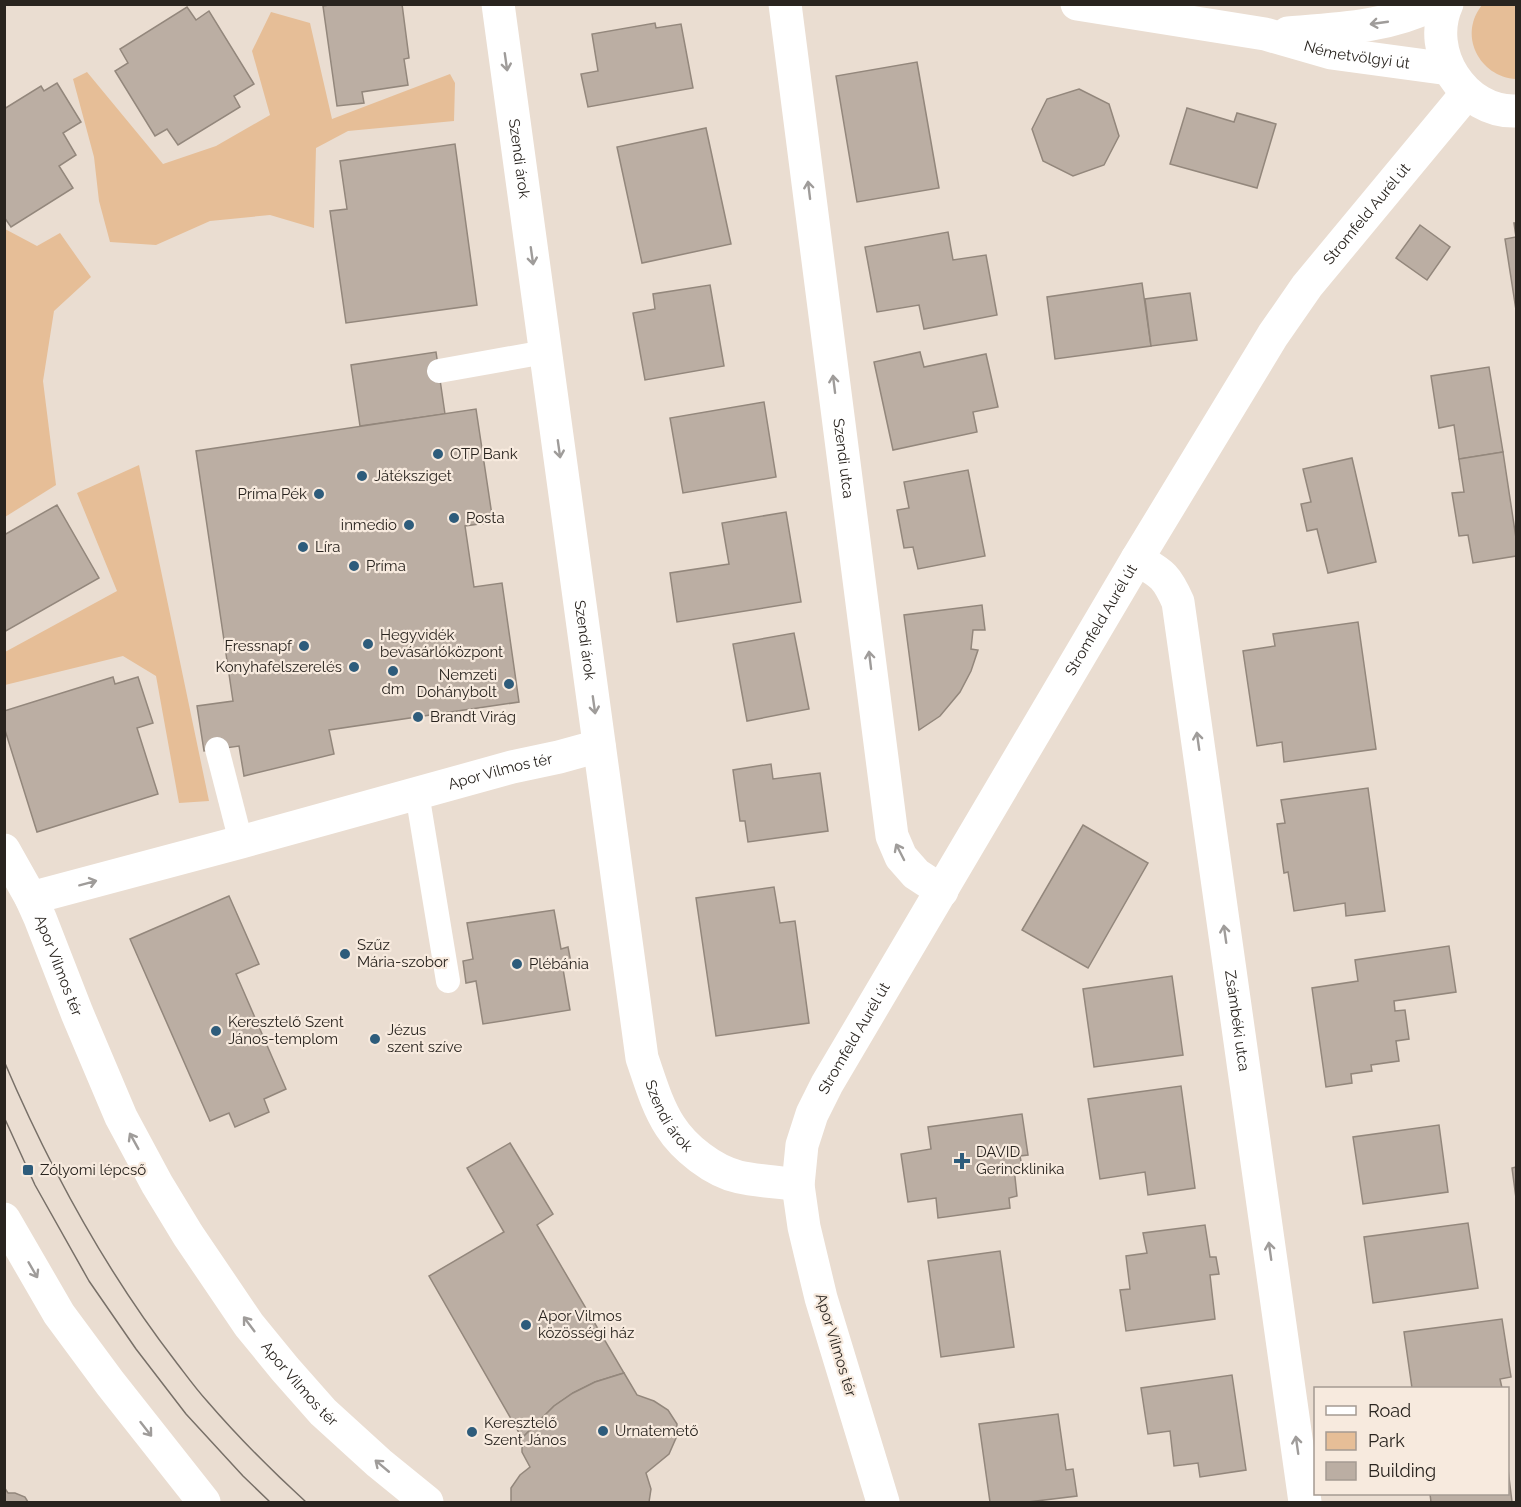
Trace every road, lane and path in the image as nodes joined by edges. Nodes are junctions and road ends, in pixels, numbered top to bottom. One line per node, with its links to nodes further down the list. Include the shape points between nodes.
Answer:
1 (498, 4): 9 (street, Szendi árok, one-way to 9)
2 (785, 4): 17 (street, Szendi utca, one-way to 2, via 916,874 892,836)
3 (1077, 4): 6 (street, Németvölgyi út)
4 (1434, 4): 6 (street, Németvölgyi út, one-way to 6, via 1390,22)
5 (1447, 4): 7 (street, via 1442,25 1443,55)
6 (1265, 34): 7 (street, Németvölgyi út, via 1330,53)
7 (1458, 81): 8 (street, via 1488,106); 11 (street, Stromfeld Aurél út, via 1273,335)
8 (1516, 111)
9 (545, 352): 10 (lane); 12 (street, Szendi árok, one-way to 12)
10 (439, 371)
11 (1137, 559): 17 (street, Stromfeld Aurél út); 25 (street, Zsámbéki utca, one-way to 11, via 1178,602 1162,574)
12 (599, 746): 14 (street, Apor Vilmos tér); 20 (street, Szendi árok, via 642,1058 659,1105 670,1127 710,1165 738,1177)
13 (217, 749): 15 (lane)
14 (417, 793): 15 (street, Apor Vilmos tér); 19 (lane)
15 (241, 842): 18 (street, Apor Vilmos tér, one-way to 15)
16 (4, 850): 18 (street)
17 (942, 891): 20 (street, Stromfeld Aurél út, via 812,1114 802,1145)
18 (31, 898): 23 (street, Apor Vilmos tér, one-way to 18, via 323,1412 285,1370 188,1235 121,1117)
19 (448, 981)
20 (798, 1185): 24 (street, Apor Vilmos tér, via 821,1298)
21 (4, 1220): 22 (street, one-way to 22, via 59,1314)
22 (204, 1503)
23 (428, 1503)
24 (883, 1503)
25 (1305, 1503)

